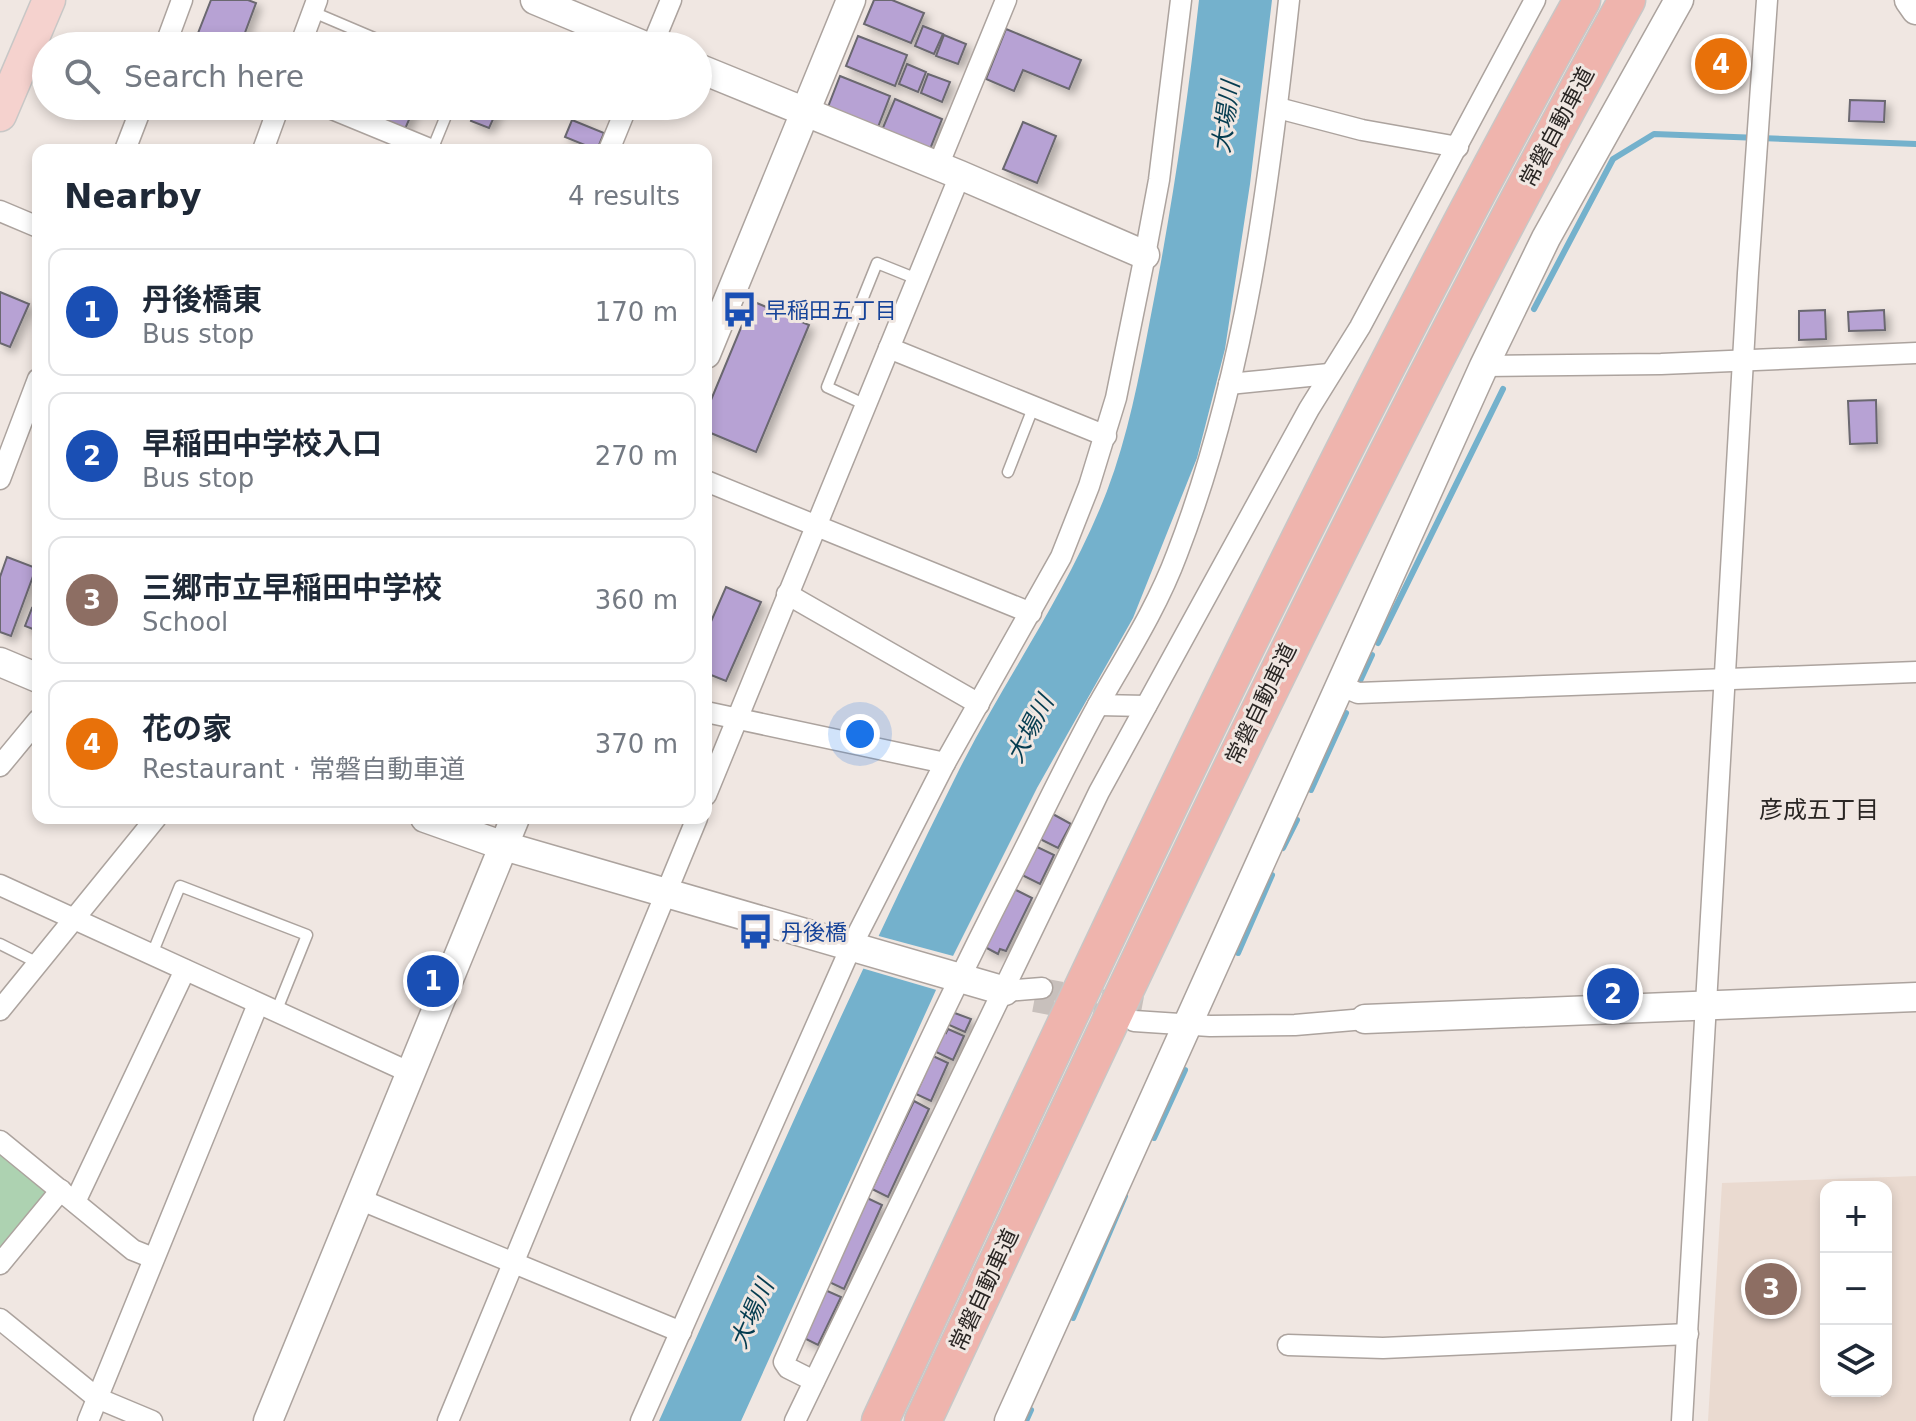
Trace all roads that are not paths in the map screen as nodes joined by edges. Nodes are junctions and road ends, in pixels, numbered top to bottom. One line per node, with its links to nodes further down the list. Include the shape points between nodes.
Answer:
1 (49, 0): 17 (main road)
2 (182, 0): 18 (street)
3 (535, 0): 21 (street)
4 (671, 0): 22 (street)
5 (851, 0): 26 (street)
6 (1006, 0): 39 (street)
7 (1181, 0): 42 (street)
8 (1289, 0): 25 (street)
9 (1535, 0): 38 (street)
10 (1582, 0): 117 (highway, 常磐自動車道, via 1392,353 1261,615)
11 (1627, 0): 118 (highway, 常磐自動車道, via 1429,369 1295,634)
12 (1679, 0): 48 (street, via 1546,238)
13 (1767, 0): 47 (street)
14 (1909, 0): 16 (street)
15 (315, 6): 19 (street); 20 (lane)
16 (1916, 10)
17 (35, 32)
18 (170, 32)
19 (305, 32)
20 (366, 32)
21 (612, 32)
22 (658, 32)
23 (32, 40): 27 (main road)
24 (712, 74): 26 (street)
25 (1278, 108): 38 (street); 50 (street)
26 (805, 113): 39 (street); 44 (street)
27 (0, 115)
28 (137, 120): 33 (street)
29 (274, 120): 34 (street)
30 (359, 120): 35 (street)
31 (444, 120): 36 (lane)
32 (621, 120): 37 (street)
33 (127, 144)
34 (265, 144)
35 (417, 144)
36 (434, 144)
37 (611, 144)
38 (1458, 147): 49 (street)
39 (949, 171): 42 (street); 43 (street)
40 (0, 211): 41 (street)
41 (32, 224)
42 (1145, 255): 54 (street)
43 (917, 279): 45 (street); 52 (lane, via 877,263 849,332 827,387)
44 (712, 339)
45 (889, 348): 52 (street); 53 (street)
46 (1916, 353): 47 (street)
47 (1743, 359): 48 (street); 64 (street)
48 (1484, 366): 65 (street)
49 (1329, 374): 50 (street); 68 (street)
50 (1229, 384): 67 (street, via 1176,557)
51 (32, 395): 56 (street)
52 (866, 405): 58 (street)
53 (1033, 408): 54 (street); 55 (lane)
54 (1106, 436): 60 (street, via 1061,557)
55 (1008, 472)
56 (0, 479)
57 (712, 483): 58 (street)
58 (816, 526): 59 (street); 60 (street)
59 (787, 594): 66 (street); 70 (street)
60 (1031, 613): 66 (street)
61 (0, 662): 63 (street)
62 (1916, 672): 64 (street)
63 (32, 675)
64 (1724, 680): 65 (street, via 1358,693); 92 (street)
65 (1339, 685): 97 (street)
66 (979, 704): 72 (street)
67 (1098, 705): 68 (street); 88 (street)
68 (1146, 706): 89 (street)
69 (712, 713): 70 (street)
70 (737, 718): 72 (street); 74 (street)
71 (32, 727): 73 (street)
72 (945, 763): 84 (street)
73 (0, 766)
74 (712, 780)
75 (151, 824): 82 (street)
76 (442, 824): 79 (street)
77 (513, 824): 79 (street)
78 (695, 824): 81 (street)
79 (504, 846): 81 (street); 98 (street)
80 (0, 885): 82 (street)
81 (666, 893): 84 (street); 103 (street)
82 (73, 920): 85 (street); 86 (street)
83 (0, 944): 86 (lane)
84 (856, 948): 88 (street); 106 (street)
85 (152, 954): 87 (street); 93 (lane, via 180,886 307,935)
86 (38, 963): 94 (street)
87 (185, 970): 93 (street); 100 (street)
88 (956, 977): 89 (street); 109 (street, via 784,1362)
89 (1005, 991): 90 (street); 109 (street)
90 (1038, 995)
91 (1916, 997): 92 (street)
92 (1706, 1005): 96 (street); 107 (street)
93 (267, 1008): 98 (street); 102 (street)
94 (0, 1010)
95 (1138, 1014): 97 (street)
96 (1365, 1019): 97 (street, via 1295,1025)
97 (1187, 1023): 119 (street)
98 (411, 1073): 101 (street)
99 (0, 1141): 100 (street)
100 (68, 1196): 102 (street, via 133,1250); 104 (street)
101 (359, 1199): 103 (street); 113 (street)
102 (153, 1258): 110 (street)
103 (513, 1263): 106 (street); 114 (street)
104 (0, 1264)
105 (0, 1319): 110 (street)
106 (681, 1332): 115 (street)
107 (1688, 1334): 108 (street, via 1383,1348); 120 (street)
108 (1288, 1345)
109 (814, 1381): 116 (street)
110 (97, 1398): 111 (street); 112 (street)
111 (88, 1421)
112 (152, 1421)
113 (268, 1421)
114 (448, 1421)
115 (641, 1421)
116 (795, 1421)
117 (880, 1421)
118 (923, 1421)
119 (1009, 1421)
120 (1682, 1421)

